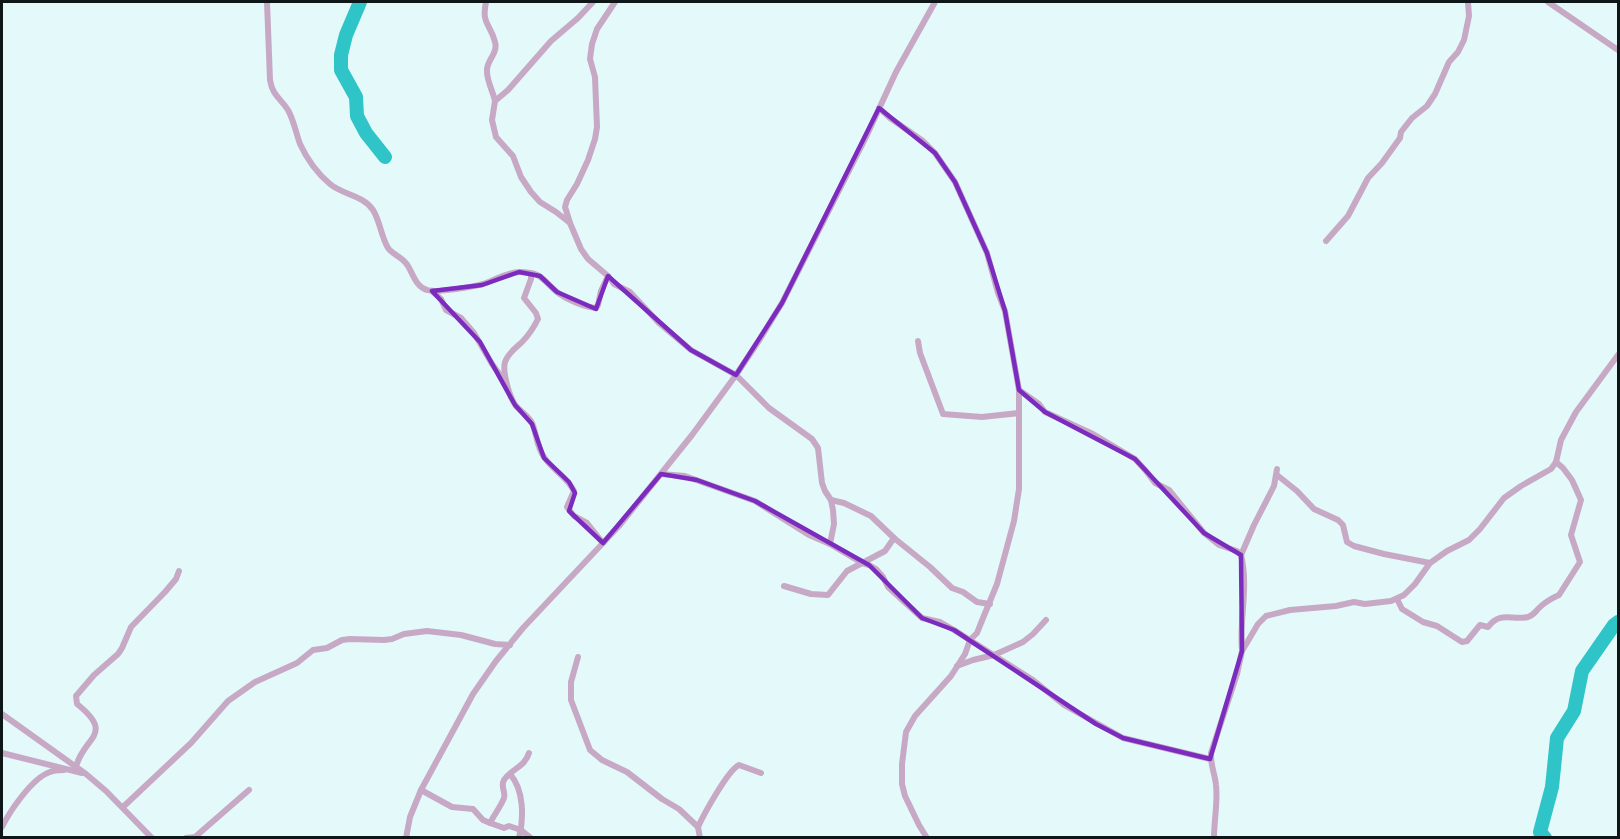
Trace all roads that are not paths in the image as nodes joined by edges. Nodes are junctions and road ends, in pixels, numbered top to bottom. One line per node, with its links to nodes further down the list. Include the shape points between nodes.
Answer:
1 (267, 2): 15 (street, via 272,89 289,111 301,146 331,185 361,198 372,209 388,248 402,259 419,285)
2 (486, 2): 9 (street, via 485,19 496,48 487,69)
3 (592, 2): 9 (street)
4 (615, 2): 11 (street, via 592,44 597,127 588,160 565,207)
5 (935, 2): 10 (street)
6 (1468, 2): 12 (street, via 1464,40 1428,106 1401,132 1368,178 1348,216)
7 (1548, 2): 8 (street)
8 (1618, 50)
9 (495, 101): 11 (street, via 492,120 496,137 513,156 531,192)
10 (879, 108): 18 (street, via 782,303); 20 (street, via 923,141 955,182 987,253 1005,311)
11 (570, 224): 14 (street, via 584,254)
12 (1326, 241)
13 (531, 273): 14 (street, via 557,292 592,308 598,305); 15 (street, via 509,273 482,285); 19 (street, via 524,298 538,319 508,356 504,369)
14 (608, 276): 18 (street, via 691,350)
15 (432, 291): 19 (street, via 446,310 461,318 474,333)
16 (918, 341): 21 (street, via 943,414 982,417)
17 (1618, 355): 22 (street, via 1576,412 1561,441)
18 (736, 375): 23 (street); 24 (street, via 816,445 822,483)
19 (508, 386): 26 (street, via 515,405 529,417 544,458 574,491 569,511)
20 (1018, 390): 21 (street); 28 (street, via 1046,412 1135,459 1155,483 1169,490 1204,533 1218,545)
21 (1019, 413): 34 (street, via 1019,489)
22 (1556, 462): 30 (street, via 1547,472 1504,498 1469,540); 33 (street, via 1572,480 1581,501 1571,535 1580,562 1559,595 1530,616 1503,616 1488,627 1480,625 1462,642 1402,609)
23 (661, 474): 26 (street); 27 (street, via 685,476 754,501)
24 (831, 500): 25 (street, via 871,516); 27 (street, via 834,524)
25 (894, 538): 29 (street, via 885,551); 34 (street, via 951,588 977,602)
26 (603, 543): 37 (street)
27 (830, 544): 29 (street)
28 (1241, 555): 30 (street, via 1277,472 1314,509 1338,520 1347,542); 38 (street, via 1245,605 1240,634)
29 (862, 563): 32 (street, via 847,571 828,595); 36 (street, via 876,569 888,588 922,618 939,622)
30 (1430, 563): 33 (street)
31 (179, 571): 46 (street, via 165,592 131,627 118,654 76,696 77,704 93,718 95,726 94,736)
32 (784, 586)
33 (1397, 599): 38 (street, via 1266,616)
34 (990, 604): 36 (street)
35 (1047, 620): 39 (street, via 1023,642)
36 (970, 640): 39 (street); 41 (street)
37 (510, 645): 52 (street, via 473,694); 53 (street, via 426,631 384,640 342,640 313,650 228,701)
38 (1242, 651): 45 (street)
39 (994, 655): 41 (street); 45 (street, via 1064,705 1123,738)
40 (578, 657): 56 (street, via 571,700 590,750 679,809)
41 (957, 666): 63 (street, via 906,732 902,784 915,819)
42 (2, 714): 46 (street)
43 (2, 753): 47 (street)
44 (529, 753): 50 (street, via 524,765)
45 (1210, 759): 64 (street, via 1216,788)
46 (76, 767): 49 (street)
47 (64, 770): 49 (street); 54 (street, via 49,772 35,782)
48 (761, 773): 56 (street, via 735,766)
49 (86, 774): 53 (street)
50 (510, 774): 55 (street, via 503,782 504,799); 57 (street, via 522,805)
51 (249, 790): 59 (street, via 195,837)
52 (421, 790): 55 (street, via 452,807 473,809); 60 (street)
53 (123, 807): 58 (street)
54 (3, 822)
55 (490, 823): 57 (street, via 509,826)
56 (698, 827): 62 (street)
57 (520, 834): 61 (street)
58 (152, 837)
59 (186, 837)
60 (406, 837)
61 (531, 837)
62 (700, 837)
63 (927, 837)
64 (1214, 837)

